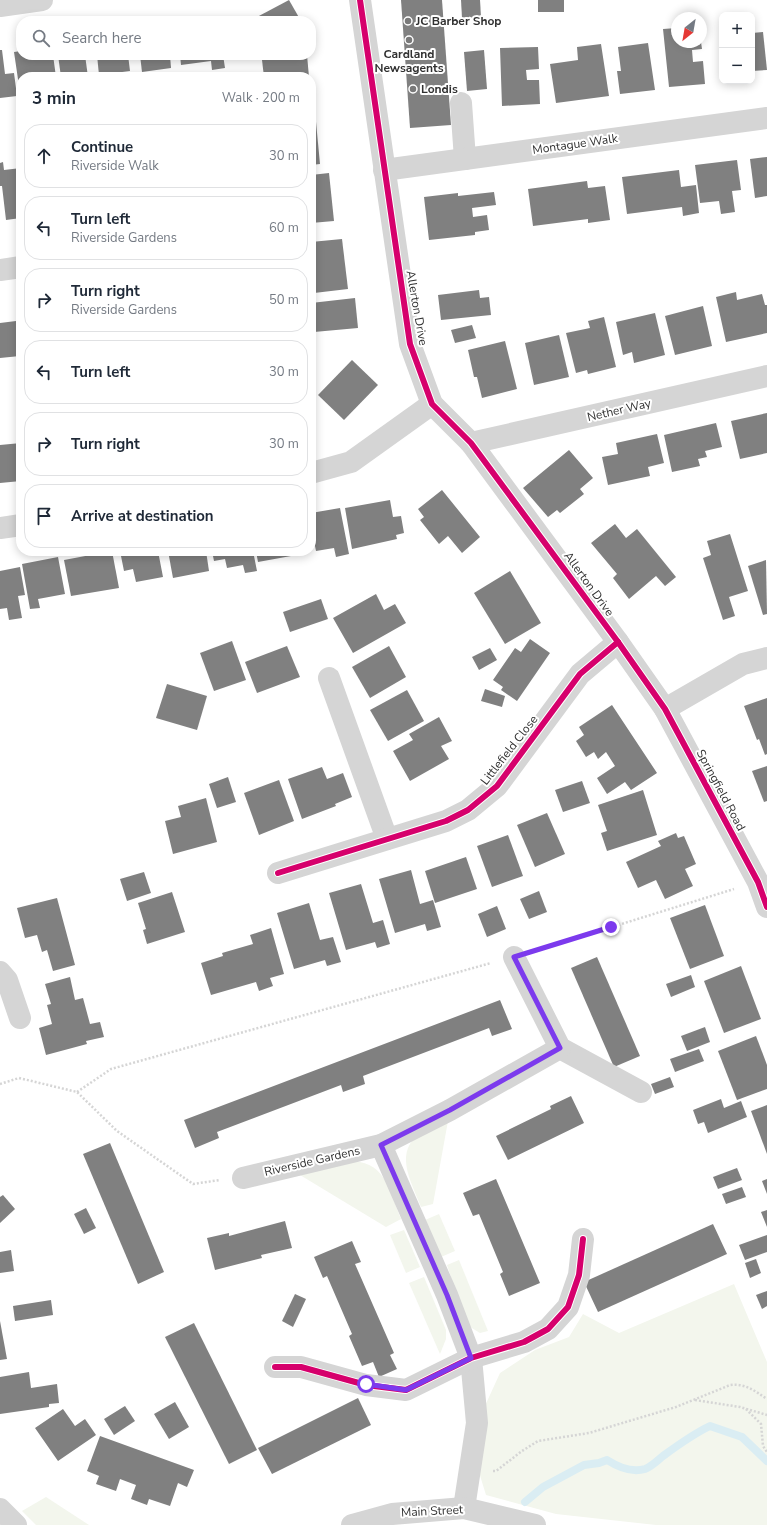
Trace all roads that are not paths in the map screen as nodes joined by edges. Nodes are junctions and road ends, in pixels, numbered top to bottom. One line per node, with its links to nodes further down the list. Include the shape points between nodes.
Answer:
1 (42, 0): 3 (street)
2 (360, 0): 7 (street, Allerton Drive)
3 (0, 6)
4 (461, 103): 6 (street)
5 (767, 118): 6 (street, Montague Walk)
6 (465, 159): 7 (street, Montague Walk)
7 (384, 170): 11 (street, Allerton Drive, via 410,344)
8 (16, 268): 9 (street)
9 (0, 270)
10 (767, 376): 12 (street, Nether Way)
11 (432, 404): 12 (street, Allerton Drive); 13 (street, via 350,462)
12 (471, 443): 16 (street, Allerton Drive)
13 (316, 472)
14 (16, 526): 15 (street)
15 (0, 528)
16 (618, 642): 19 (street, Allerton Drive); 20 (street, Littlefield Close, via 580,674 497,786 468,810 446,821)
17 (767, 658): 19 (street, via 743,664)
18 (329, 678): 20 (street)
19 (665, 709): 22 (street, Springfield Road, via 758,882)
20 (387, 839): 21 (street, Littlefield Close)
21 (278, 873)
22 (767, 908)
23 (514, 957): 26 (street)
24 (0, 972): 25 (street, via 7,980)
25 (20, 1018)
26 (560, 1048): 27 (street); 28 (street, Riverside Gardens, via 450,1110)
27 (641, 1092)
28 (381, 1145): 29 (street, Riverside Gardens); 31 (street, via 447,1295)
29 (243, 1178)
30 (583, 1239): 31 (street, via 579,1275 568,1308 548,1329 524,1342)
31 (471, 1358): 32 (street, via 406,1390 366,1384 301,1367); 33 (street, via 477,1423)
32 (275, 1367)
33 (464, 1508): 36 (street, Main Street, via 392,1514); 37 (street, Main Street)
34 (0, 1509): 35 (street)
35 (16, 1525)
36 (352, 1525)
37 (534, 1525)

